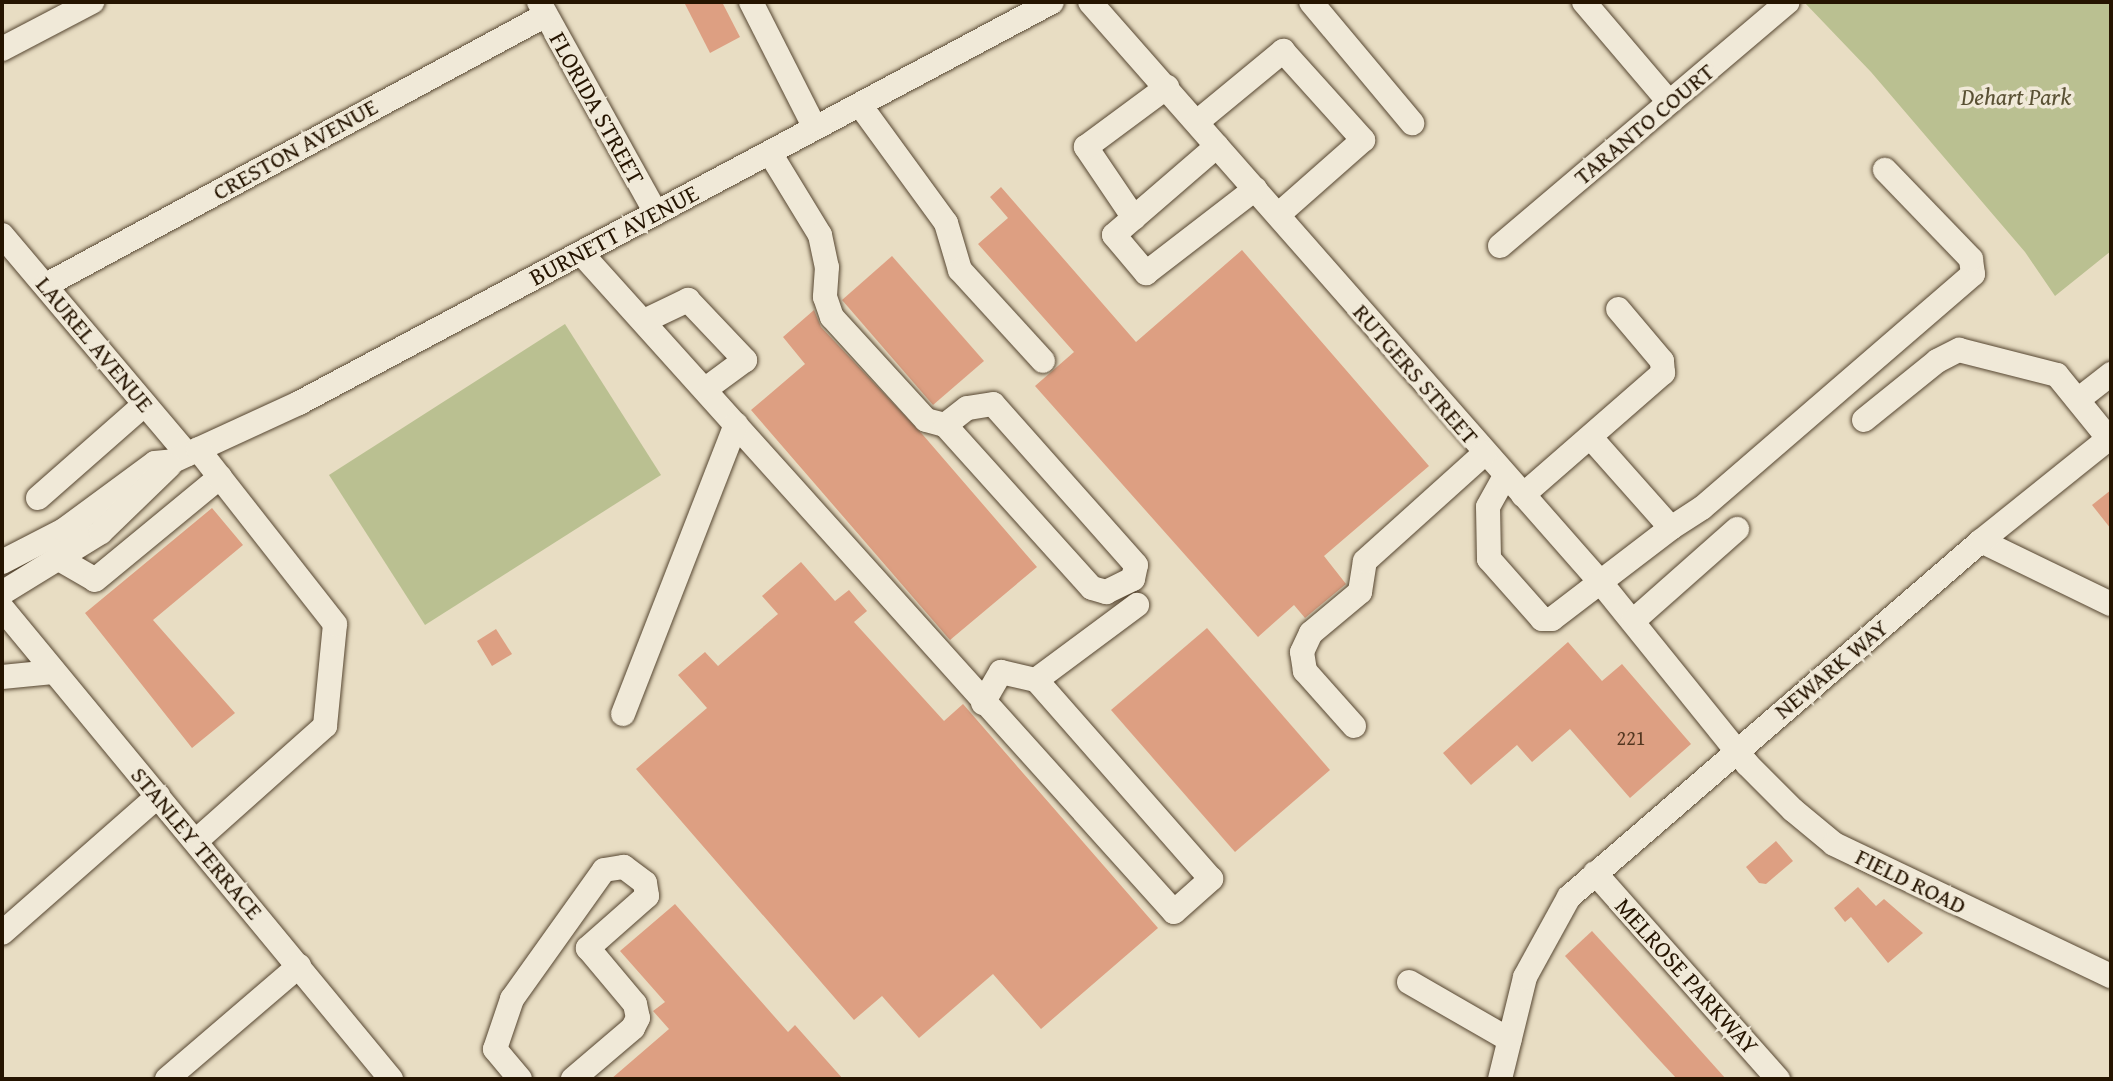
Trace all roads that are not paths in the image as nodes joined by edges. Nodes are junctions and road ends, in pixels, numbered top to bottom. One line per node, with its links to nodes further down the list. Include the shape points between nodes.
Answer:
1 (92, 2): 9 (street)
2 (751, 2): 16 (street)
3 (1052, 2): 13 (street, BURNETT AVENUE)
4 (1090, 2): 11 (street, RUTGERS STREET)
5 (1311, 2): 15 (street)
6 (1584, 2): 12 (street)
7 (1788, 2): 12 (street, TARANTO COURT)
8 (542, 8): 21 (street, FLORIDA STREET); 27 (street, CRESTON AVENUE)
9 (49, 12): 10 (street)
10 (2, 49)
11 (1167, 87): 14 (street, RUTGERS STREET); 23 (street, via 1086,147)
12 (1669, 102): 25 (street, TARANTO COURT)
13 (860, 105): 16 (street, BURNETT AVENUE); 30 (street, via 946,223 960,270)
14 (1197, 122): 17 (street, RUTGERS STREET); 22 (street, via 1283,51 1363,140)
15 (1412, 123)
16 (815, 128): 18 (street, BURNETT AVENUE)
17 (1217, 146): 20 (street, RUTGERS STREET); 23 (street)
18 (770, 153): 21 (street, BURNETT AVENUE); 37 (street, via 820,235 827,267 825,297 832,317 926,420)
19 (1885, 170): 48 (street, via 1971,259 1973,274 1702,508)
20 (1255, 189): 22 (street, RUTGERS STREET); 23 (street, via 1146,273 1114,235)
21 (656, 213): 26 (street, BURNETT AVENUE)
22 (1278, 215): 40 (street, RUTGERS STREET)
23 (1134, 218)
24 (2, 235): 27 (street, LAUREL AVENUE)
25 (1500, 246)
26 (582, 254): 29 (street); 41 (street, BURNETT AVENUE)
27 (46, 285): 34 (street, LAUREL AVENUE)
28 (1618, 309): 38 (street, via 1662,361 1663,373)
29 (644, 321): 32 (street); 32 (street, via 688,300 745,360)
30 (1043, 361)
31 (2111, 374): 33 (street)
32 (707, 388): 36 (street)
33 (2079, 399): 35 (street, via 2057,375 2041,368 1959,350 1937,361); 39 (street)
34 (145, 404): 41 (street, LAUREL AVENUE); 42 (street)
35 (1864, 420)
36 (736, 424): 62 (street); 63 (street)
37 (945, 425): 37 (street, via 1092,588 1106,592 1133,579 1136,565 993,404 967,408)
38 (1591, 438): 45 (street); 48 (street)
39 (2110, 438): 50 (street, NEWARK WAY)
40 (1485, 453): 43 (street, RUTGERS STREET); 64 (street, via 1365,561 1360,592 1311,633 1302,652 1305,671)
41 (186, 455): 44 (street, LAUREL AVENUE); 47 (street, BURNETT AVENUE, via 155,463); 51 (street, BURNETT AVENUE, via 101,532)
42 (77, 465): 46 (street); 47 (street)
43 (1505, 476): 45 (street, RUTGERS STREET); 53 (street, via 1488,507 1489,559 1542,619 1552,619)
44 (220, 477): 51 (street, via 95,580); 67 (street, LAUREL AVENUE, via 335,624 325,726)
45 (1523, 495): 53 (street, RUTGERS STREET)
46 (38, 498)
47 (100, 503): 52 (street, BURNETT AVENUE)
48 (1671, 528): 53 (street)
49 (1737, 529): 58 (street)
50 (1981, 541): 55 (street); 65 (street, NEWARK WAY)
51 (61, 560): 54 (street, BURNETT AVENUE)
52 (2, 562)
53 (1602, 584): 58 (street, RUTGERS STREET)
54 (2, 593)
55 (2111, 604)
56 (1137, 605): 61 (street)
57 (2, 608): 59 (street, STANLEY TERRACE)
58 (1633, 621): 65 (street, RUTGERS STREET)
59 (53, 672): 60 (street); 66 (street, STANLEY TERRACE)
60 (2, 677)
61 (1036, 680): 62 (street, via 1001,672); 62 (street, via 1211,879 1174,912)
62 (983, 703)
63 (623, 714)
64 (1354, 726)
65 (1736, 749): 68 (street, NEWARK WAY); 73 (street, FIELD ROAD, via 1793,810 1834,844)
66 (158, 796): 67 (street, STANLEY TERRACE); 70 (street)
67 (196, 841): 72 (street, STANLEY TERRACE)
68 (1595, 873): 75 (street, NEWARK WAY, via 1559,910 1525,977); 81 (street, MELROSE PARKWAY)
69 (566, 923): 71 (street); 71 (street, via 604,870 624,867 645,883 647,896); 78 (street, via 512,999 495,1049)
70 (2, 933)
71 (588, 948): 79 (street, via 635,1004 638,1018)
72 (299, 966): 76 (street); 77 (street, STANLEY TERRACE)
73 (2111, 976)
74 (1409, 982): 75 (street)
75 (1510, 1040): 80 (street, NEWARK WAY)
76 (167, 1079)
77 (391, 1079)
78 (520, 1079)
79 (573, 1079)
80 (1500, 1079)
81 (1778, 1079)

